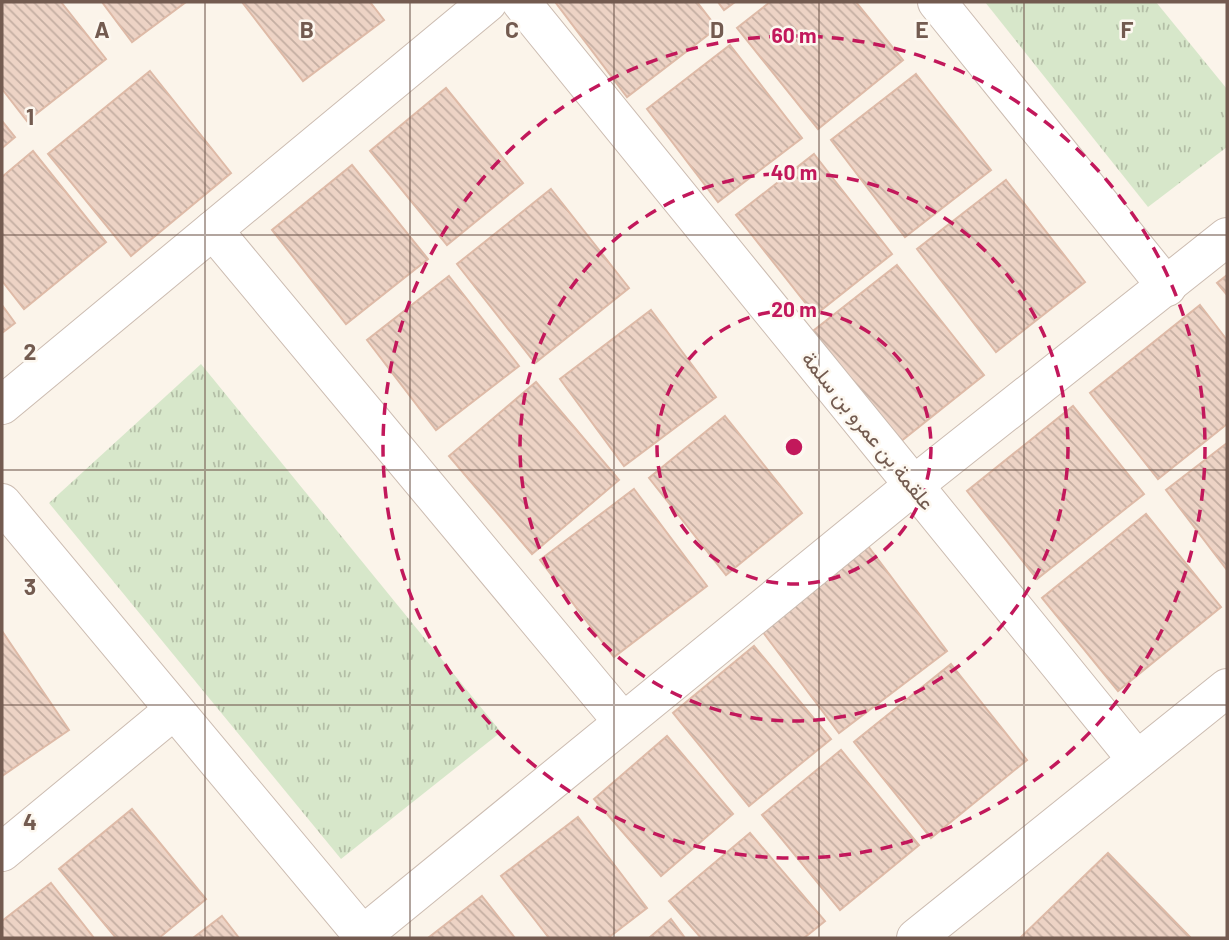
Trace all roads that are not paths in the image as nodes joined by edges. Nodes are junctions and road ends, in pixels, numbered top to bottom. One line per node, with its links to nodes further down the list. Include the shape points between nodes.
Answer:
1 (488, 2): 4 (street)
2 (521, 2): 8 (street, علقمة بن عمرو بن سلمة)
3 (937, 2): 6 (street)
4 (213, 230): 7 (street); 12 (street)
5 (1227, 237): 6 (street)
6 (1167, 287): 8 (street)
7 (2, 405)
8 (914, 485): 12 (street); 13 (street, علقمة بن عمرو بن سلمة)
9 (2, 503): 11 (street)
10 (1227, 688): 13 (street)
11 (174, 710): 14 (street); 15 (street)
12 (623, 722): 15 (street)
13 (1138, 760): 16 (street)
14 (2, 852)
15 (364, 937)
16 (916, 938)

